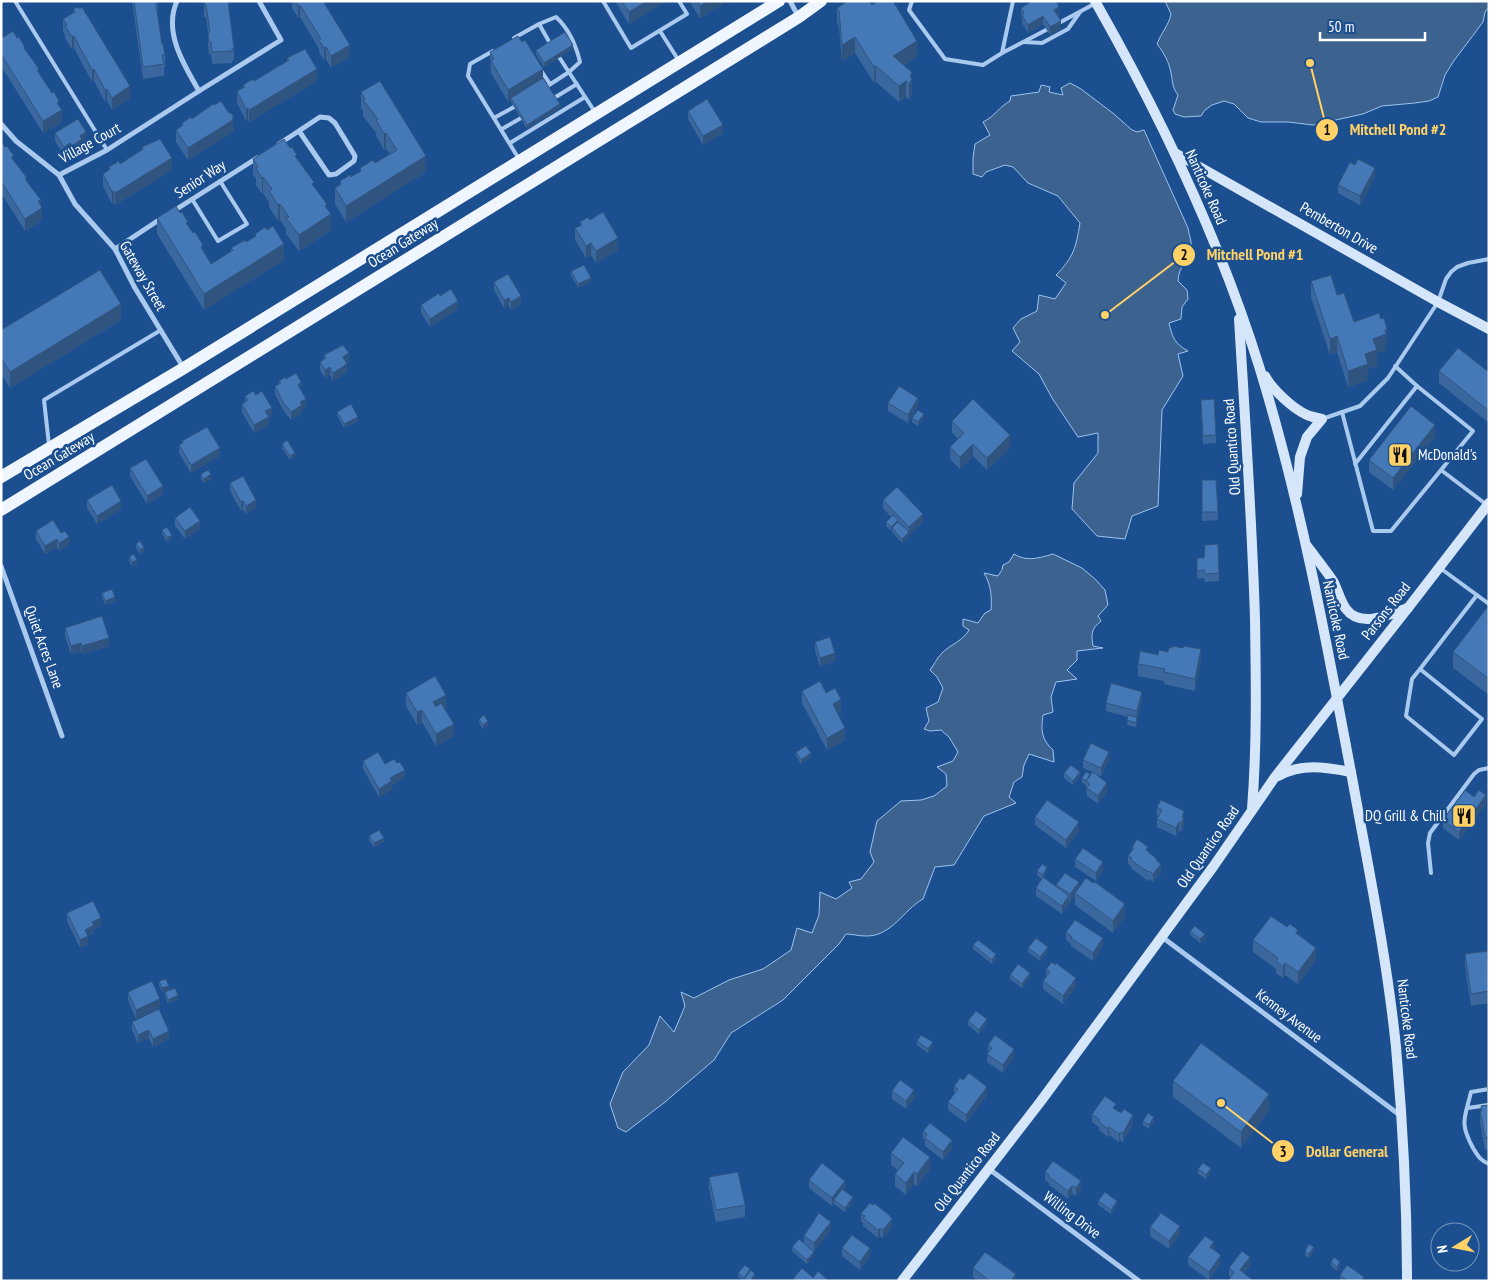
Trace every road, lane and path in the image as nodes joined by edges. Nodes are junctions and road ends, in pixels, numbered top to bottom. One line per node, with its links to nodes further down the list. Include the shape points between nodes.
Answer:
1 (15, 1): 42 (lane)
2 (177, 1): 30 (street, via 172,19 173,34)
3 (259, 1): 30 (street, Village Court, via 282,40)
4 (603, 1): 17 (lane, via 631,48)
5 (679, 1): 17 (lane, via 687,14)
6 (779, 1): 26 (main road, Ocean Gateway)
7 (790, 1): 13 (street)
8 (821, 1): 13 (main road, Ocean Gateway)
9 (912, 1): 24 (lane, via 909,10 945,59 983,65)
10 (1013, 1): 24 (lane)
11 (1095, 2): 12 (lane); 43 (street, Nanticoke Road)
12 (1080, 12): 15 (lane); 20 (lane, via 1068,29 1042,43)
13 (799, 17): 67 (main road, Ocean Gateway)
14 (539, 24): 18 (lane); 22 (lane); 28 (lane, via 556,17 576,45 580,62)
15 (1058, 24)
16 (1046, 30): 20 (lane)
17 (660, 31): 26 (lane)
18 (519, 35): 19 (lane); 21 (lane)
19 (511, 40)
20 (1022, 42): 24 (lane)
21 (524, 44)
22 (551, 45)
23 (495, 50): 35 (lane, via 470,64 468,76)
24 (1002, 53)
25 (559, 57): 28 (lane)
26 (680, 62): 34 (main road, Ocean Gateway)
27 (540, 68): 28 (lane, via 548,85)
28 (569, 72): 29 (lane)
29 (577, 84): 31 (lane); 32 (lane)
30 (199, 91): 42 (street, Village Court)
31 (585, 97): 34 (lane); 40 (lane)
32 (554, 98)
33 (514, 107): 35 (lane)
34 (596, 114): 45 (main road, Ocean Gateway)
35 (494, 118): 38 (lane)
36 (521, 118): 38 (lane)
37 (1, 124): 46 (street, Village Court, via 16,141)
38 (502, 129): 40 (lane)
39 (299, 131): 39 (street, via 330,175 354,161 355,156 329,118 320,117); 41 (street)
40 (510, 143): 45 (lane)
41 (276, 146)
42 (107, 150): 46 (street, Village Court)
43 (1175, 153): 51 (street, Pemberton Drive); 52 (street, Nanticoke Road)
44 (260, 156): 47 (street, Senior Way)
45 (521, 160): 57 (main road, Ocean Gateway)
46 (59, 175): 49 (street, Gateway Street, via 75,204)
47 (220, 181): 48 (street, Senior Way); 48 (lane, via 247,224 218,241)
48 (192, 199): 49 (street, Senior Way)
49 (115, 249): 54 (street, Gateway Street)
50 (1489, 259): 51 (lane, via 1457,267 1451,272)
51 (1438, 302): 53 (street, Pemberton Drive); 56 (lane)
52 (1238, 305): 55 (street, Nanticoke Road); 80 (street, Old Quantico Road, via 1252,521 1256,685 1256,768)
53 (1489, 329)
54 (160, 330): 57 (street, Gateway Street); 61 (lane, via 44,400)
55 (1259, 365): 60 (street, via 1272,387 1289,402 1306,414); 65 (street, Nanticoke Road)
56 (1395, 366): 58 (lane); 59 (lane, via 1388,378 1360,406)
57 (184, 368): 61 (main road, Ocean Gateway)
58 (1418, 386): 62 (lane); 63 (lane, via 1473,431)
59 (1342, 412): 60 (lane); 62 (lane)
60 (1322, 419): 65 (street, via 1307,437 1300,457)
61 (49, 447): 64 (main road, Ocean Gateway)
62 (1355, 464): 63 (lane, via 1372,531 1391,531)
63 (1441, 470): 66 (lane)
64 (1, 477)
65 (1296, 503): 68 (street, Nanticoke Road)
66 (1488, 505): 70 (street, Parsons Road)
67 (1, 510)
68 (1304, 542): 73 (street, via 1334,582 1346,609 1354,617 1377,618); 75 (street, Nanticoke Road)
69 (1, 566): 76 (street, Quiet Acres Lane)
70 (1440, 568): 71 (lane); 73 (street, Parsons Road)
71 (1477, 595): 72 (lane); 74 (lane)
72 (1489, 604)
73 (1408, 608): 75 (street, Parsons Road)
74 (1420, 669): 74 (lane, via 1412,679 1406,716 1454,755 1482,719)
75 (1337, 697): 78 (street, Nanticoke Road); 79 (street, Parsons Road)
76 (62, 736)
77 (1489, 768): 81 (lane, via 1474,774 1430,833)
78 (1351, 772): 79 (street, via 1308,766 1290,769); 86 (street, Nanticoke Road, via 1388,986)
79 (1275, 777): 80 (street, Parsons Road)
80 (1252, 810): 82 (street, Old Quantico Road)
81 (1431, 873)
82 (1162, 936): 86 (street, Kenney Avenue); 88 (street, Old Quantico Road)
83 (1489, 1089): 85 (lane, via 1471,1092)
84 (1488, 1105): 85 (lane)
85 (1468, 1108): 87 (lane, via 1464,1120 1465,1133 1481,1160)
86 (1401, 1116): 91 (street, Nanticoke Road)
87 (1489, 1164)
88 (989, 1169): 89 (street, Old Quantico Road); 90 (street, Willing Drive)
89 (902, 1281)
90 (1139, 1281)
91 (1407, 1281)

